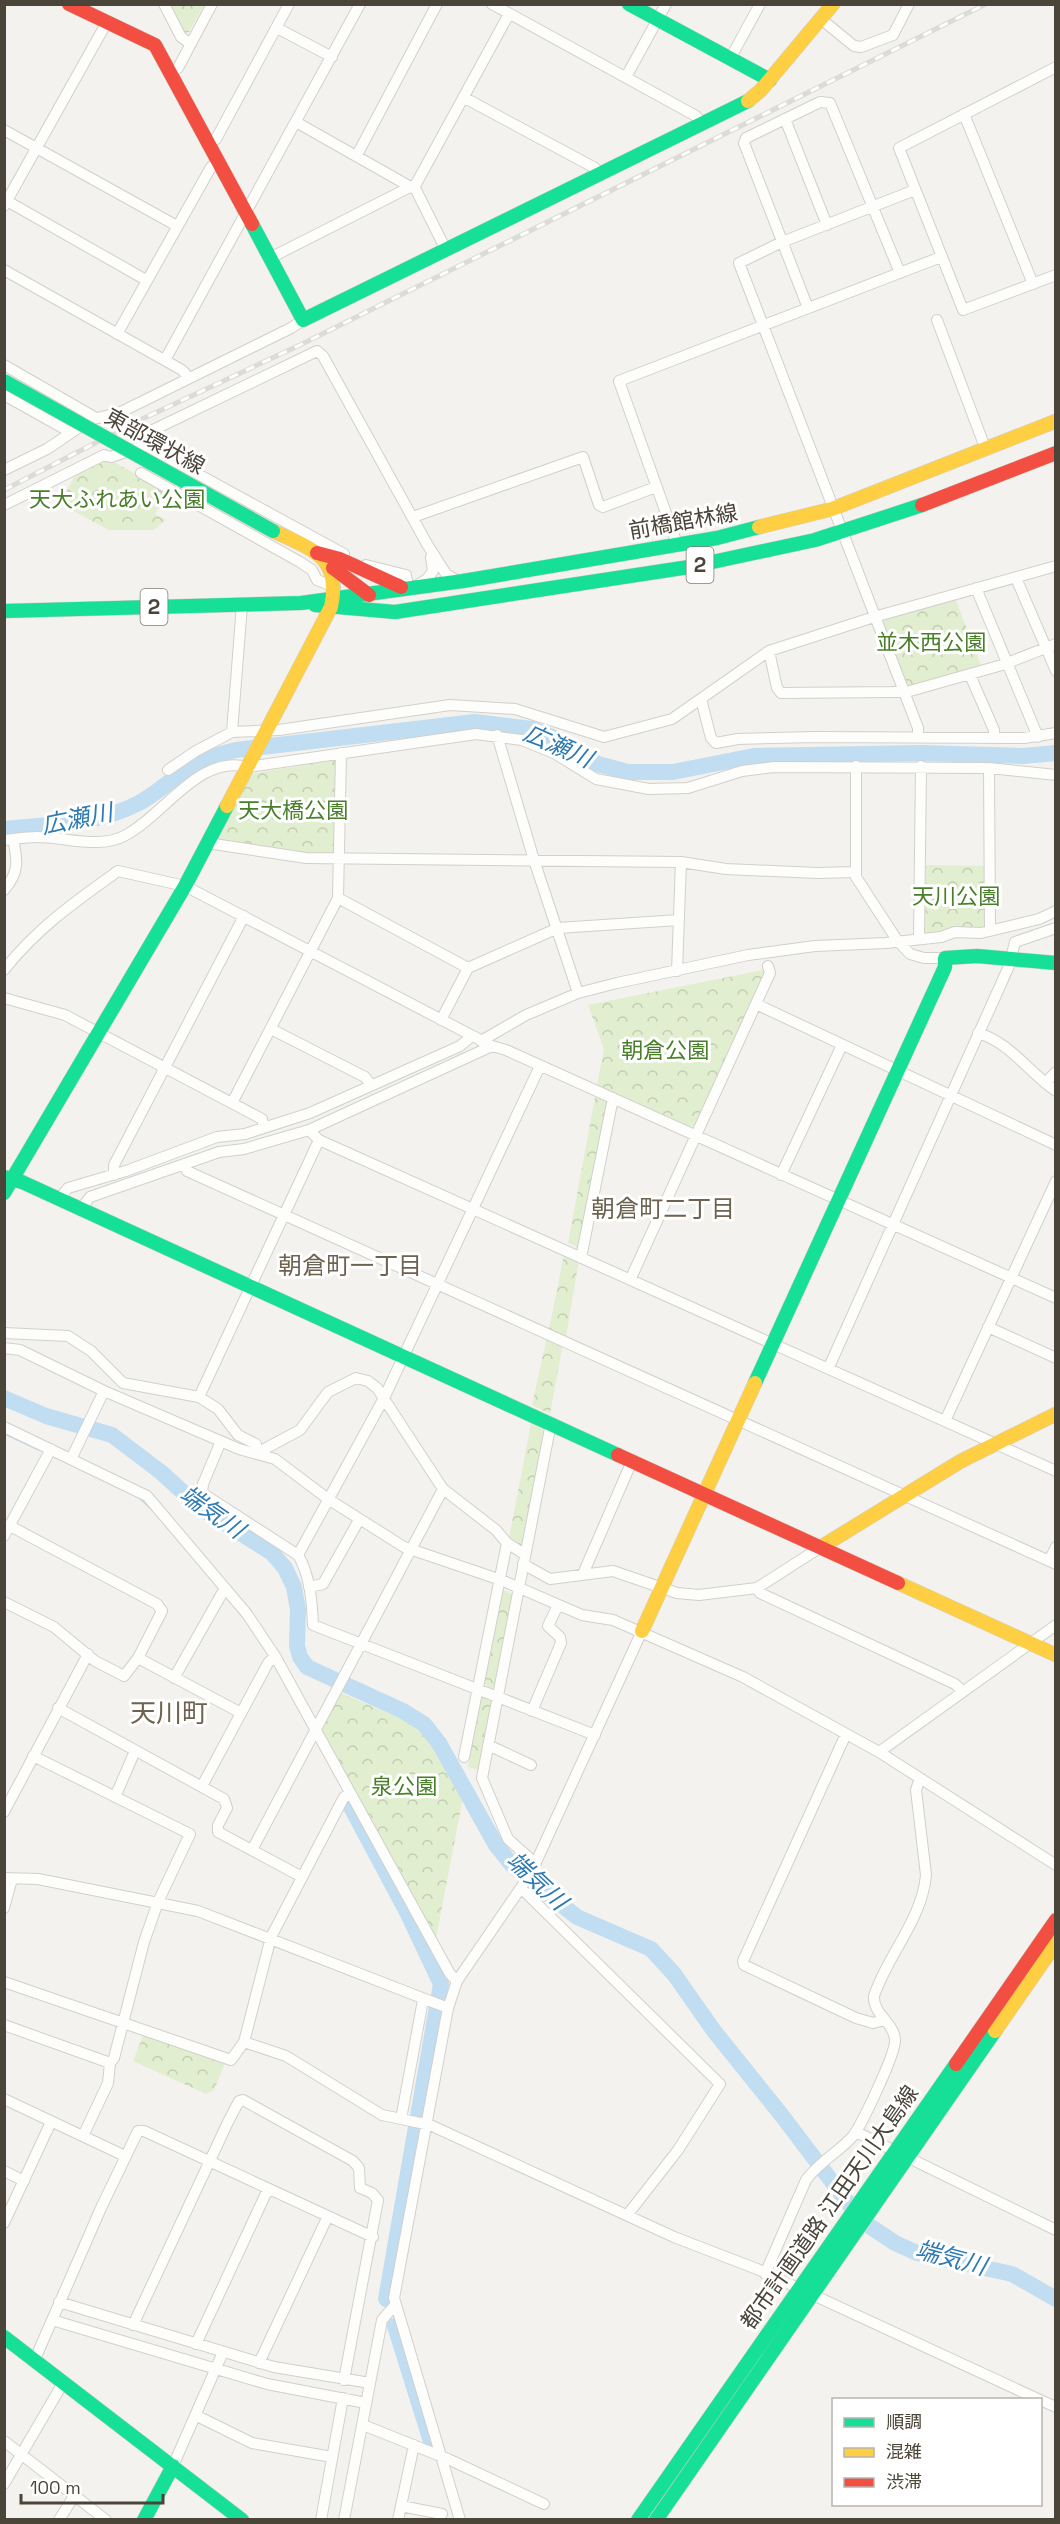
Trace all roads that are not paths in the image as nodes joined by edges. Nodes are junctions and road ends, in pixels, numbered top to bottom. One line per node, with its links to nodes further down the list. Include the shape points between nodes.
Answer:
1 (69, 4): 16 (street)
2 (164, 4): 18 (street, via 181,38)
3 (212, 4): 18 (street)
4 (289, 4): 17 (street)
5 (360, 4): 19 (street)
6 (437, 4): 33 (street)
7 (492, 4): 13 (street)
8 (629, 4): 15 (street)
9 (666, 4): 15 (street)
10 (760, 4): 20 (street)
11 (833, 4): 14 (street)
12 (909, 4): 14 (street, via 893,35 861,47 854,46)
13 (508, 14): 23 (street); 25 (street)
14 (821, 19): 24 (street)
15 (657, 20): 20 (street); 23 (street)
16 (107, 22): 22 (street, via 153,43); 32 (street)
17 (277, 28): 19 (street); 31 (street, via 216,139)
18 (190, 44): 22 (street, via 178,68)
19 (332, 57): 28 (street)
20 (730, 59): 24 (street)
21 (1056, 67): 26 (street)
22 (170, 72): 31 (street)
23 (626, 77): 29 (street, via 696,116)
24 (770, 80): 29 (street, via 748,101)
25 (463, 97): 35 (street, via 596,168); 36 (street)
26 (963, 114): 37 (street, via 899,148); 51 (street)
27 (785, 119): 39 (street, via 820,102 830,103); 41 (street); 43 (street, via 746,138 744,143)
28 (296, 122): 33 (street); 40 (street)
29 (703, 124): 35 (street)
30 (4, 130): 32 (street)
31 (209, 144): 34 (street)
32 (37, 148): 38 (street); 42 (street)
33 (357, 155): 36 (street)
34 (218, 162): 40 (street); 42 (street, via 210,167)
35 (600, 175): 44 (street)
36 (413, 187): 44 (street); 46 (street)
37 (915, 190): 39 (street); 45 (street)
38 (6, 203): 50 (street)
39 (871, 208): 41 (street); 48 (street)
40 (247, 214): 46 (street); 57 (street)
41 (827, 225): 43 (street)
42 (177, 226): 50 (street)
43 (782, 242): 52 (street); 55 (street, via 739,263)
44 (446, 249): 53 (street)
45 (941, 257): 48 (street); 51 (street, via 963,310)
46 (270, 258): 53 (street)
47 (4, 270): 56 (street)
48 (900, 273): 52 (street)
49 (1056, 275): 51 (street)
50 (146, 280): 56 (street)
51 (1033, 284)
52 (808, 308): 55 (street)
53 (303, 320): 59 (street)
54 (936, 320): 66 (street)
55 (763, 325): 70 (street, via 619,381); 72 (street)
56 (117, 334): 57 (street)
57 (165, 360): 59 (street)
58 (4, 365): 62 (street)
59 (189, 378): 62 (street, via 121,412)
60 (4, 381): 77 (street, 東部環状線, bridge)
61 (4, 395): 64 (street)
62 (96, 418): 64 (street)
63 (1056, 421): 66 (street, 前橋館林線 / 2)
64 (70, 432): 68 (street, via 47,449)
65 (143, 444): 71 (street, via 111,457 104,455); 73 (street, via 151,431 317,351); 82 (street, via 354,560 406,575)
66 (986, 450): 72 (street, 前橋館林線 / 2)
67 (1056, 453): 74 (street, 前橋館林線 / 2)
68 (4, 470)
69 (141, 472): 86 (street, via 300,561 312,570)
70 (656, 487): 73 (street, via 603,507 582,457); 76 (street)
71 (4, 505)
72 (832, 509): 74 (street); 76 (street, 前橋館林線 / 2)
73 (412, 517): 75 (street)
74 (841, 532): 85 (street, 前橋館林線 / 2, via 689,567); 89 (street)
75 (427, 544): 81 (street, via 449,576); 82 (street, via 433,571 427,579)
76 (677, 544): 81 (street, 前橋館林線 / 2)
77 (317, 553): 78 (street); 82 (street, via 337,556 389,584)
78 (333, 568): 84 (street); 86 (street)
79 (1055, 568): 80 (street)
80 (1016, 578): 83 (street); 90 (street)
81 (463, 581): 82 (street, 前橋館林線 / 2)
82 (409, 587): 84 (street, 前橋館林線 / 2)
83 (976, 588): 89 (street); 92 (street)
84 (366, 593): 85 (street, via 393,605); 86 (street, 前橋館林線 / 2)
85 (464, 600): 86 (street, 前橋館林線 / 2, via 395,612)
86 (331, 602): 87 (street, 前橋館林線 / 2); 98 (street)
87 (242, 605): 88 (street, 前橋館林線 / 2); 97 (street)
88 (4, 611)
89 (874, 616): 91 (street); 95 (street)
90 (1051, 646): 92 (street); 93 (street)
91 (769, 651): 95 (street, via 781,693); 96 (street)
92 (1008, 663): 94 (street); 102 (street)
93 (1056, 671)
94 (970, 675): 95 (street); 103 (street)
95 (903, 692): 101 (street)
96 (701, 699): 98 (street, via 667,721 604,737 514,709 456,705); 101 (street, via 711,738 716,743 767,738)
97 (232, 732): 98 (street); 109 (street)
98 (266, 733): 105 (street)
99 (1056, 734): 102 (street)
100 (497, 735): 104 (street, via 463,735); 106 (street, via 534,744 605,782 649,789 688,788 764,768); 114 (street)
101 (918, 736): 103 (street)
102 (1038, 737): 103 (street)
103 (994, 738)
104 (341, 753): 105 (street); 113 (street)
105 (250, 763): 111 (street, via 210,770 187,784 155,816 115,840); 112 (street)
106 (856, 766): 107 (street); 116 (street)
107 (921, 766): 108 (street); 126 (street)
108 (990, 768): 110 (street); 125 (street)
109 (168, 770)
110 (1056, 775)
111 (9, 839): 118 (street, via 18,860 16,877)
112 (207, 843): 113 (street); 117 (street)
113 (340, 860): 114 (street); 119 (street)
114 (534, 860): 115 (street); 123 (street)
115 (681, 862): 116 (street, via 726,869); 122 (street)
116 (854, 872): 127 (street)
117 (185, 886): 121 (street); 129 (street, via 118,871 50,920); 142 (street)
118 (4, 890)
119 (338, 898): 128 (street); 134 (street)
120 (1056, 911): 125 (street)
121 (244, 916): 128 (street); 148 (street)
122 (679, 920): 123 (street); 136 (street)
123 (558, 928): 134 (street); 137 (street)
124 (1056, 928): 131 (street, via 1016,940)
125 (990, 931): 126 (street)
126 (919, 938): 127 (street)
127 (897, 940): 130 (street, via 917,957); 136 (street, via 748,955)
128 (310, 952): 140 (street); 141 (street)
129 (9, 958): 135 (street)
130 (945, 958): 131 (street); 149 (street, via 945,967)
131 (1012, 959): 132 (street); 143 (street)
132 (1056, 963)
133 (768, 966): 139 (street, via 770,973)
134 (468, 968): 140 (street)
135 (4, 970)
136 (677, 971): 137 (street)
137 (578, 993): 144 (street)
138 (4, 998): 142 (street, via 57,1012)
139 (756, 1004): 145 (street); 159 (street)
140 (441, 1020): 144 (street)
141 (271, 1029): 152 (street, via 365,1077); 156 (street)
142 (98, 1033): 148 (street); 165 (street)
143 (978, 1034): 151 (street, via 1004,1043); 154 (street)
144 (477, 1039): 146 (street); 152 (street)
145 (842, 1045): 149 (street); 164 (street)
146 (492, 1046): 147 (street); 158 (street)
147 (540, 1066): 155 (street); 170 (street)
148 (164, 1069): 156 (street); 163 (street, via 114,1166)
149 (898, 1071): 154 (street); 169 (street)
150 (1056, 1072): 151 (street)
151 (1045, 1083): 153 (street)
152 (371, 1085): 157 (street, via 310,1113)
153 (1056, 1091)
154 (950, 1095): 161 (street); 173 (street)
155 (613, 1098): 159 (street); 174 (street)
156 (232, 1103): 157 (street, via 262,1119)
157 (264, 1127): 163 (street, via 217,1137)
158 (309, 1130): 160 (street); 162 (street, via 244,1149 219,1152)
159 (696, 1134): 164 (street); 175 (street)
160 (319, 1140): 170 (street); 172 (street)
161 (1056, 1145)
162 (184, 1166): 171 (street, via 90,1197); 172 (street, via 187,1171)
163 (114, 1174): 168 (street, via 68,1188)
164 (781, 1175): 169 (street)
165 (8, 1178): 167 (street); 168 (street)
166 (1056, 1181): 176 (street)
167 (4, 1193)
168 (59, 1199): 171 (street)
169 (839, 1201): 173 (street); 182 (street)
170 (472, 1208): 174 (street); 177 (street)
171 (80, 1210): 178 (street)
172 (285, 1215): 177 (street); 178 (street)
173 (894, 1226): 176 (street); 186 (street)
174 (582, 1258): 175 (street)
175 (631, 1278): 182 (street)
176 (1010, 1278): 179 (street); 180 (street)
177 (436, 1283): 184 (street); 191 (street)
178 (250, 1287): 184 (street); 188 (street)
179 (1056, 1298)
180 (988, 1327): 185 (street); 192 (street)
181 (4, 1333): 188 (street, via 64,1334 91,1351 127,1385)
182 (773, 1344): 186 (street); 191 (street)
183 (4, 1347): 187 (street, via 20,1350)
184 (402, 1356): 189 (street); 193 (street)
185 (1056, 1358)
186 (829, 1367): 192 (street)
187 (104, 1391): 195 (street); 200 (street)
188 (200, 1397): 197 (street, via 214,1405)
189 (384, 1398): 199 (street, via 368,1381 353,1378 328,1392 300,1430); 203 (street); 206 (street)
190 (1056, 1414): 196 (street)
191 (738, 1420): 204 (street); 205 (street)
192 (945, 1421): 196 (street)
193 (551, 1423): 201 (street); 214 (street)
194 (4, 1427): 198 (street)
195 (221, 1441): 197 (street); 213 (street, via 202,1493)
196 (995, 1443): 202 (street); 205 (street)
197 (246, 1445): 199 (street)
198 (51, 1449): 200 (street); 208 (street)
199 (257, 1454): 206 (street, via 274,1458)
200 (71, 1459): 221 (street, via 147,1496)
201 (632, 1461): 204 (street); 216 (street)
202 (1056, 1471)
203 (442, 1490): 209 (street, via 496,1530); 212 (street)
204 (705, 1495): 210 (street); 220 (street)
205 (906, 1497): 210 (street); 215 (street)
206 (328, 1499): 207 (street); 213 (street)
207 (359, 1520): 212 (street); 219 (street, via 323,1584)
208 (7, 1531): 232 (street, via 160,1606 161,1613)
209 (507, 1543): 214 (street); 217 (street)
210 (821, 1547): 222 (street); 227 (street)
211 (1056, 1547): 215 (street)
212 (411, 1549): 217 (street); 228 (street)
213 (298, 1555): 219 (street)
214 (523, 1559): 216 (street, via 554,1579); 218 (street)
215 (1052, 1563)
216 (583, 1574): 220 (street, via 613,1571)
217 (501, 1580): 218 (street); 234 (street)
218 (518, 1586): 224 (street); 236 (street)
219 (309, 1587): 228 (street, via 313,1625)
220 (662, 1587): 222 (street, via 685,1595); 226 (street)
221 (225, 1588): 231 (street, via 256,1625); 233 (street)
222 (757, 1588): 235 (street, via 760,1593 955,1684)
223 (4, 1602): 229 (street, via 54,1627)
224 (558, 1605): 226 (street); 238 (street, via 548,1629 560,1636 561,1644)
225 (1056, 1625): 227 (street)
226 (642, 1631): 241 (street, via 743,1677); 242 (street)
227 (1030, 1643): 230 (street); 235 (street)
228 (362, 1646): 234 (street); 240 (street)
229 (88, 1654): 232 (street, via 124,1676); 237 (street)
230 (1056, 1655)
231 (275, 1656): 239 (street); 240 (street)
232 (138, 1658): 233 (street)
233 (174, 1677): 239 (street)
234 (476, 1689): 236 (street); 247 (street)
235 (962, 1691): 245 (street)
236 (497, 1697): 238 (street); 243 (street)
237 (58, 1708): 244 (street); 246 (street)
238 (532, 1711): 242 (street)
239 (241, 1713): 250 (street)
240 (316, 1729): 251 (street); 254 (street)
241 (846, 1734): 245 (street); 268 (street, via 742,1961 856,2018 873,2023)
242 (595, 1735): 256 (street)
243 (488, 1745): 248 (street); 256 (street, via 482,1783 508,1839)
244 (135, 1751): 250 (street); 252 (street)
245 (879, 1752): 249 (street)
246 (33, 1756): 252 (street); 253 (street)
247 (464, 1757)
248 (531, 1765)
249 (920, 1778): 255 (street); 268 (street, via 916,1790 926,1879 918,1910 874,1996 876,2009)
250 (202, 1786): 254 (street, via 227,1803 218,1832)
251 (350, 1794): 257 (street, via 344,1797); 265 (street)
252 (115, 1797): 260 (street, via 190,1834)
253 (4, 1812)
254 (252, 1850): 257 (street)
255 (1056, 1865)
256 (533, 1868): 259 (street)
257 (302, 1877): 263 (street)
258 (8, 1878): 260 (street, via 38,1879); 261 (street)
259 (524, 1887): 265 (street); 286 (street, via 720,2084 678,2150)
260 (158, 1902): 263 (street, via 198,1911); 269 (street)
261 (4, 1908)
262 (1056, 1920): 279 (street, 都市計画道路 江田天川大島線)
263 (271, 1937): 267 (street); 271 (street)
264 (1056, 1943): 281 (street, 都市計画道路 江田天川大島線)
265 (457, 1981): 267 (street)
266 (4, 1982): 269 (street)
267 (436, 2004): 274 (street); 276 (street)
268 (884, 2020): 277 (street, via 894,2033 894,2052)
269 (123, 2022): 271 (street, via 231,2060); 272 (street)
270 (4, 2025): 272 (street)
271 (244, 2042): 274 (street, via 277,2052 382,2115)
272 (110, 2063): 278 (street, via 108,2083)
273 (4, 2099): 275 (street)
274 (401, 2119): 276 (street)
275 (51, 2122): 278 (street); 284 (street)
276 (421, 2123): 286 (street); 295 (street)
277 (856, 2132): 279 (street); 291 (street, via 815,2168 800,2191)
278 (82, 2136): 280 (street)
279 (893, 2151): 281 (street); 292 (street, 都市計画道路 江田天川大島線)
280 (125, 2156): 282 (street, via 141,2130); 294 (street)
281 (907, 2158): 289 (street); 293 (street, 都市計画道路 江田天川大島線)
282 (209, 2161): 285 (street); 290 (street, via 239,2101 243,2100 356,2164 360,2188 378,2200); 297 (street)
283 (4, 2171): 284 (street)
284 (24, 2181): 288 (street)
285 (268, 2189): 287 (street); 299 (street)
286 (628, 2214): 291 (street)
287 (327, 2217): 290 (street); 302 (street)
288 (4, 2223)
289 (1056, 2229)
290 (373, 2237): 304 (street)
291 (765, 2274): 292 (street)
292 (799, 2289): 293 (street); 333 (street, 都市計画道路 江田天川大島線)
293 (813, 2296): 308 (street); 334 (street, 都市計画道路 江田天川大島線)
294 (59, 2302): 296 (street); 297 (street)
295 (395, 2305): 305 (street, via 382,2320); 317 (street)
296 (52, 2320): 301 (street); 303 (street)
297 (133, 2325): 299 (street)
298 (4, 2337): 301 (street)
299 (196, 2344): 300 (street)
300 (223, 2352): 302 (street); 303 (street)
301 (35, 2359): 306 (street)
302 (259, 2363): 304 (street)
303 (216, 2369): 307 (street, via 267,2384); 312 (street)
304 (344, 2380): 305 (street)
305 (370, 2383): 310 (street)
306 (63, 2384): 316 (street); 319 (street)
307 (343, 2398): 310 (street); 318 (street)
308 (1036, 2398)
309 (1042, 2401): 311 (street)
310 (366, 2403): 313 (street)
311 (1056, 2407)
312 (197, 2416): 318 (street, via 252,2443); 319 (street)
313 (363, 2425): 315 (street); 330 (street)
314 (4, 2441): 316 (street)
315 (414, 2445): 317 (street); 323 (street)
316 (21, 2454): 320 (street); 321 (street)
317 (437, 2455): 322 (street); 332 (street)
318 (332, 2457): 329 (street)
319 (173, 2466): 327 (street); 328 (street)
320 (4, 2484)
321 (74, 2496): 325 (street); 326 (street)
322 (544, 2504)
323 (401, 2506): 324 (street); 331 (street)
324 (442, 2514)
325 (60, 2520)
326 (106, 2520)
327 (144, 2520)
328 (242, 2520)
329 (321, 2520)
330 (344, 2520)
331 (398, 2520)
332 (460, 2520)
333 (638, 2520)
334 (656, 2520)

